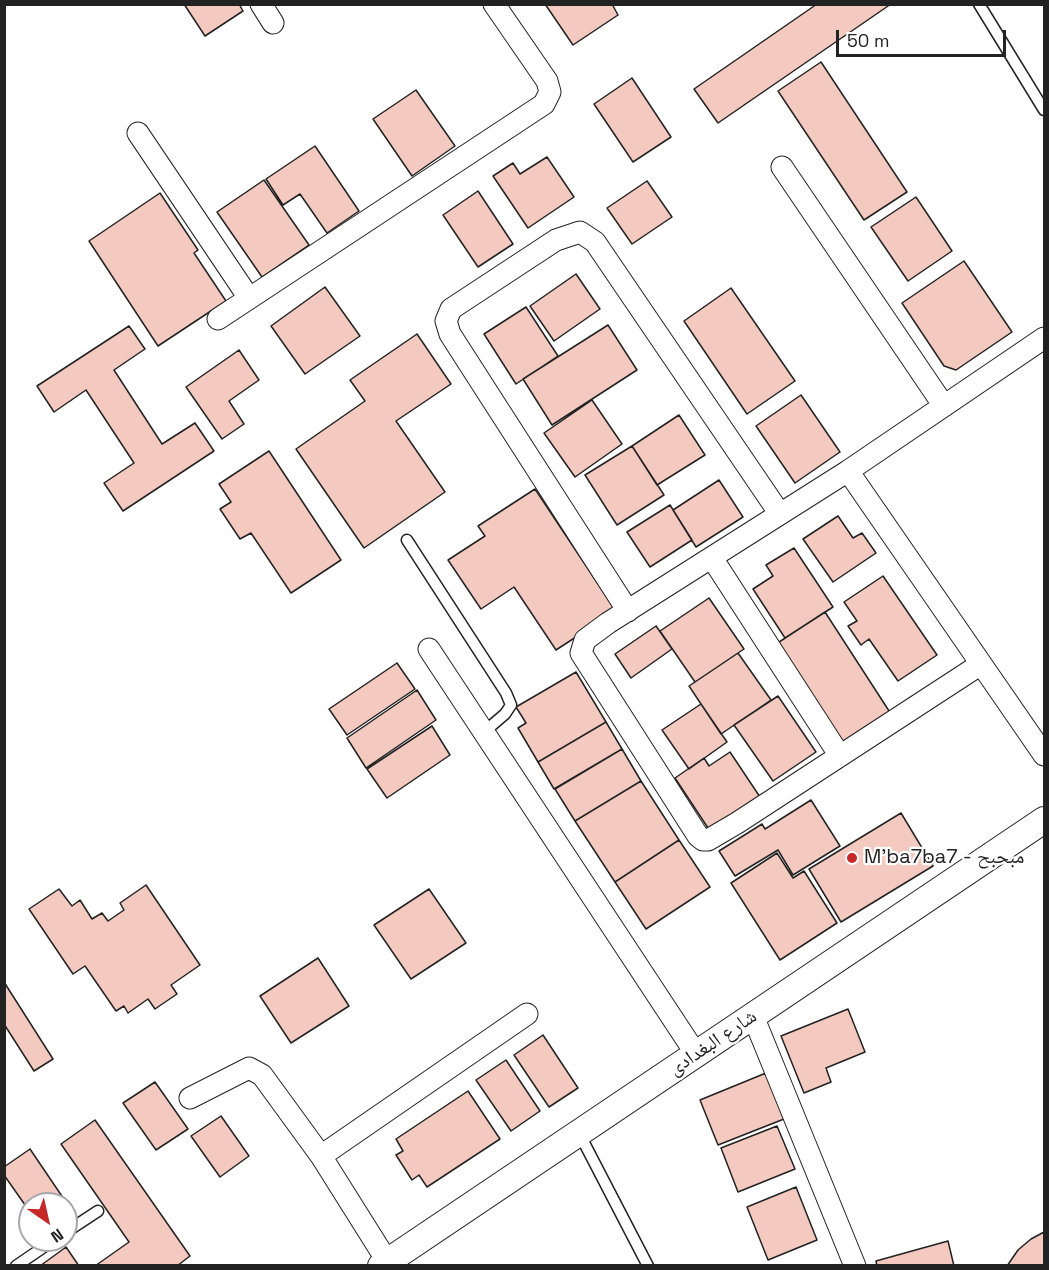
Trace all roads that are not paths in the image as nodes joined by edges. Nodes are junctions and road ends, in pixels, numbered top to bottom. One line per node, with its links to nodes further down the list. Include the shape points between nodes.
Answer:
1 (261, 4): 4 (street)
2 (494, 4): 8 (street, via 547,81 550,92 544,104)
3 (979, 4): 5 (lane)
4 (273, 23)
5 (1044, 110)
6 (138, 133): 8 (street)
7 (782, 167): 11 (street)
8 (249, 298): 9 (street)
9 (218, 319)
10 (1044, 338): 11 (street)
11 (944, 406): 12 (street)
12 (848, 471): 13 (street); 18 (street)
13 (780, 514): 15 (street); 16 (street, via 595,242 580,232 556,240 451,309 446,321 450,334)
14 (407, 540): 19 (lane, via 511,705)
15 (712, 558): 16 (street); 21 (street)
16 (628, 611): 21 (street, via 585,640 580,653 703,840 737,824)
17 (429, 650): 19 (street)
18 (981, 664): 20 (street); 21 (street)
19 (483, 732): 25 (street)
20 (1044, 755)
21 (840, 756)
22 (1044, 820): 24 (street, شارع البغدادى)
23 (527, 1014): 28 (street)
24 (753, 1016): 25 (street, شارع البغدادى); 35 (street)
25 (696, 1054): 27 (street, شارع البغدادى)
26 (190, 1098): 28 (street, via 249,1068 262,1075)
27 (579, 1133): 32 (street, شارع البغدادى); 34 (lane)
28 (321, 1156): 32 (street)
29 (98, 1211): 30 (lane)
30 (78, 1224)
31 (36, 1252): 33 (lane)
32 (384, 1263)
33 (16, 1266)
34 (648, 1266)
35 (855, 1266)

